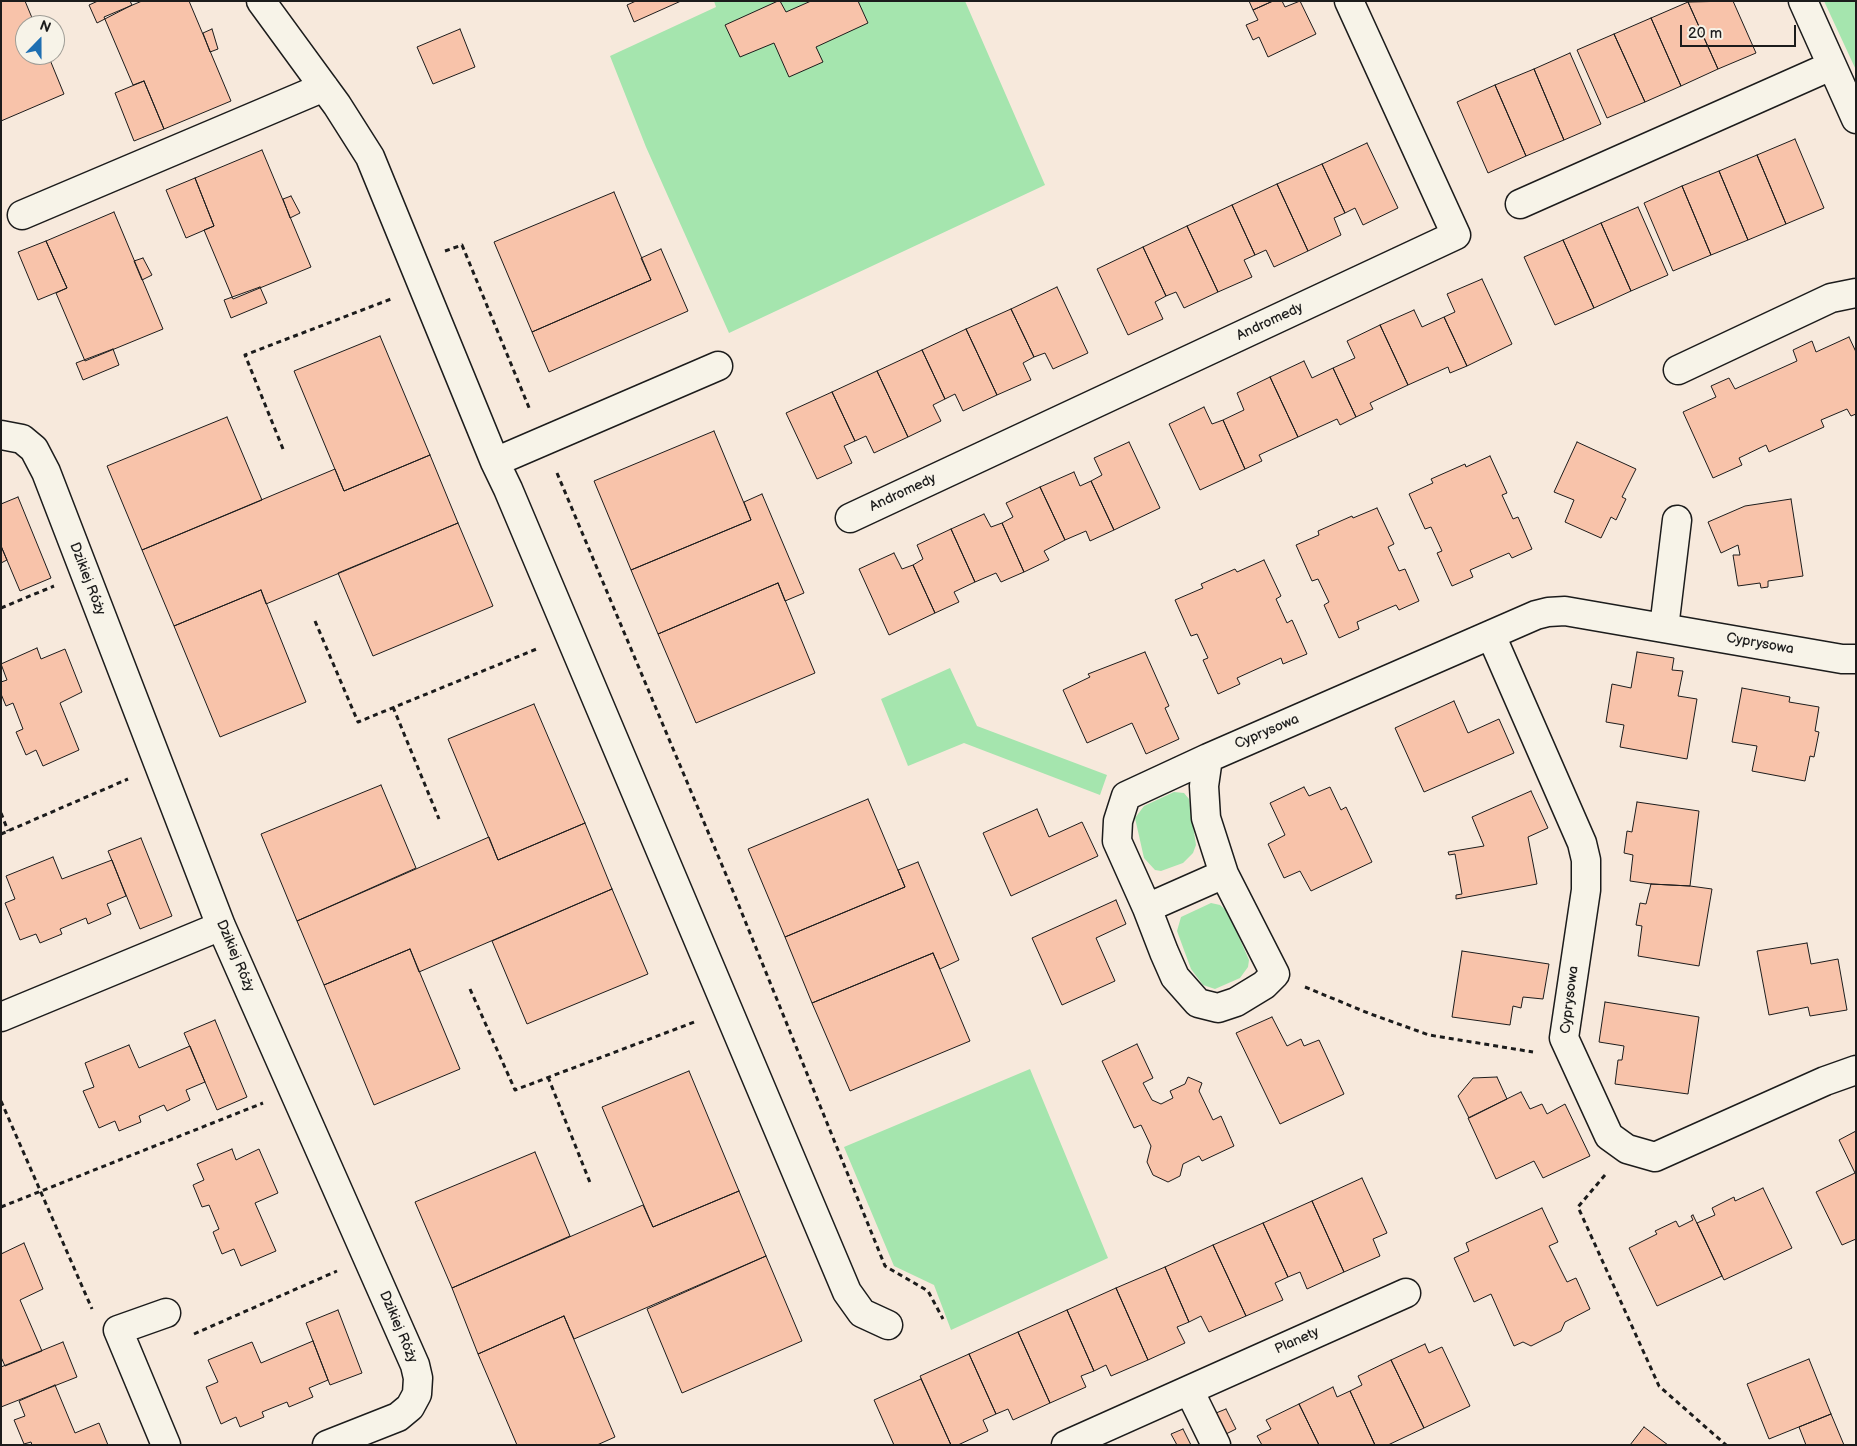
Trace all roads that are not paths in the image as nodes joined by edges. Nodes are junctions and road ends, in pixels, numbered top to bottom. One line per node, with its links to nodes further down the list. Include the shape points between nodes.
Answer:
1 (261, 1): 5 (street)
2 (1349, 1): 14 (street, Andromedy, via 1456,235)
3 (1803, 1): 4 (street)
4 (1831, 66): 6 (street); 7 (street)
5 (324, 87): 8 (street); 13 (street, via 370,157)
6 (1856, 119)
7 (1520, 204)
8 (22, 215)
9 (1856, 293): 11 (street, via 1831,298)
10 (718, 366): 13 (street)
11 (1678, 370)
12 (1, 435): 22 (street, Dzikiej Róży, via 22,439 34,449 46,472)
13 (494, 462): 27 (street, via 847,1292 862,1313)
14 (850, 518)
15 (1677, 520): 16 (street)
16 (1664, 628): 17 (street, Cyprysowa, via 1548,612); 18 (street, Cyprysowa)
17 (1491, 635): 19 (street, Cyprysowa); 24 (street, Cyprysowa, via 1582,843 1586,860 1586,890 1564,1038 1609,1136 1627,1149 1655,1157)
18 (1856, 659)
19 (1208, 758): 20 (street, via 1204,786 1206,818); 21 (street, Cyprysowa, via 1126,796 1118,821 1117,841)
20 (1224, 874): 21 (street); 21 (street, Cyprysowa, via 1275,974 1264,985 1236,1002 1218,1008 1198,1003 1175,977)
21 (1147, 908)
22 (221, 926): 23 (street); 30 (street, Dzikiej Róży, via 368,1257 418,1378 417,1394 410,1407 398,1417)
23 (1, 1017)
24 (1856, 1070)
25 (1406, 1293): 28 (street, Planety)
26 (166, 1313): 29 (street, via 118,1330)
27 (888, 1325)
28 (1188, 1390): 31 (street, Planety); 32 (street)
29 (166, 1445)
30 (327, 1445)
31 (1066, 1445)
32 (1216, 1445)

